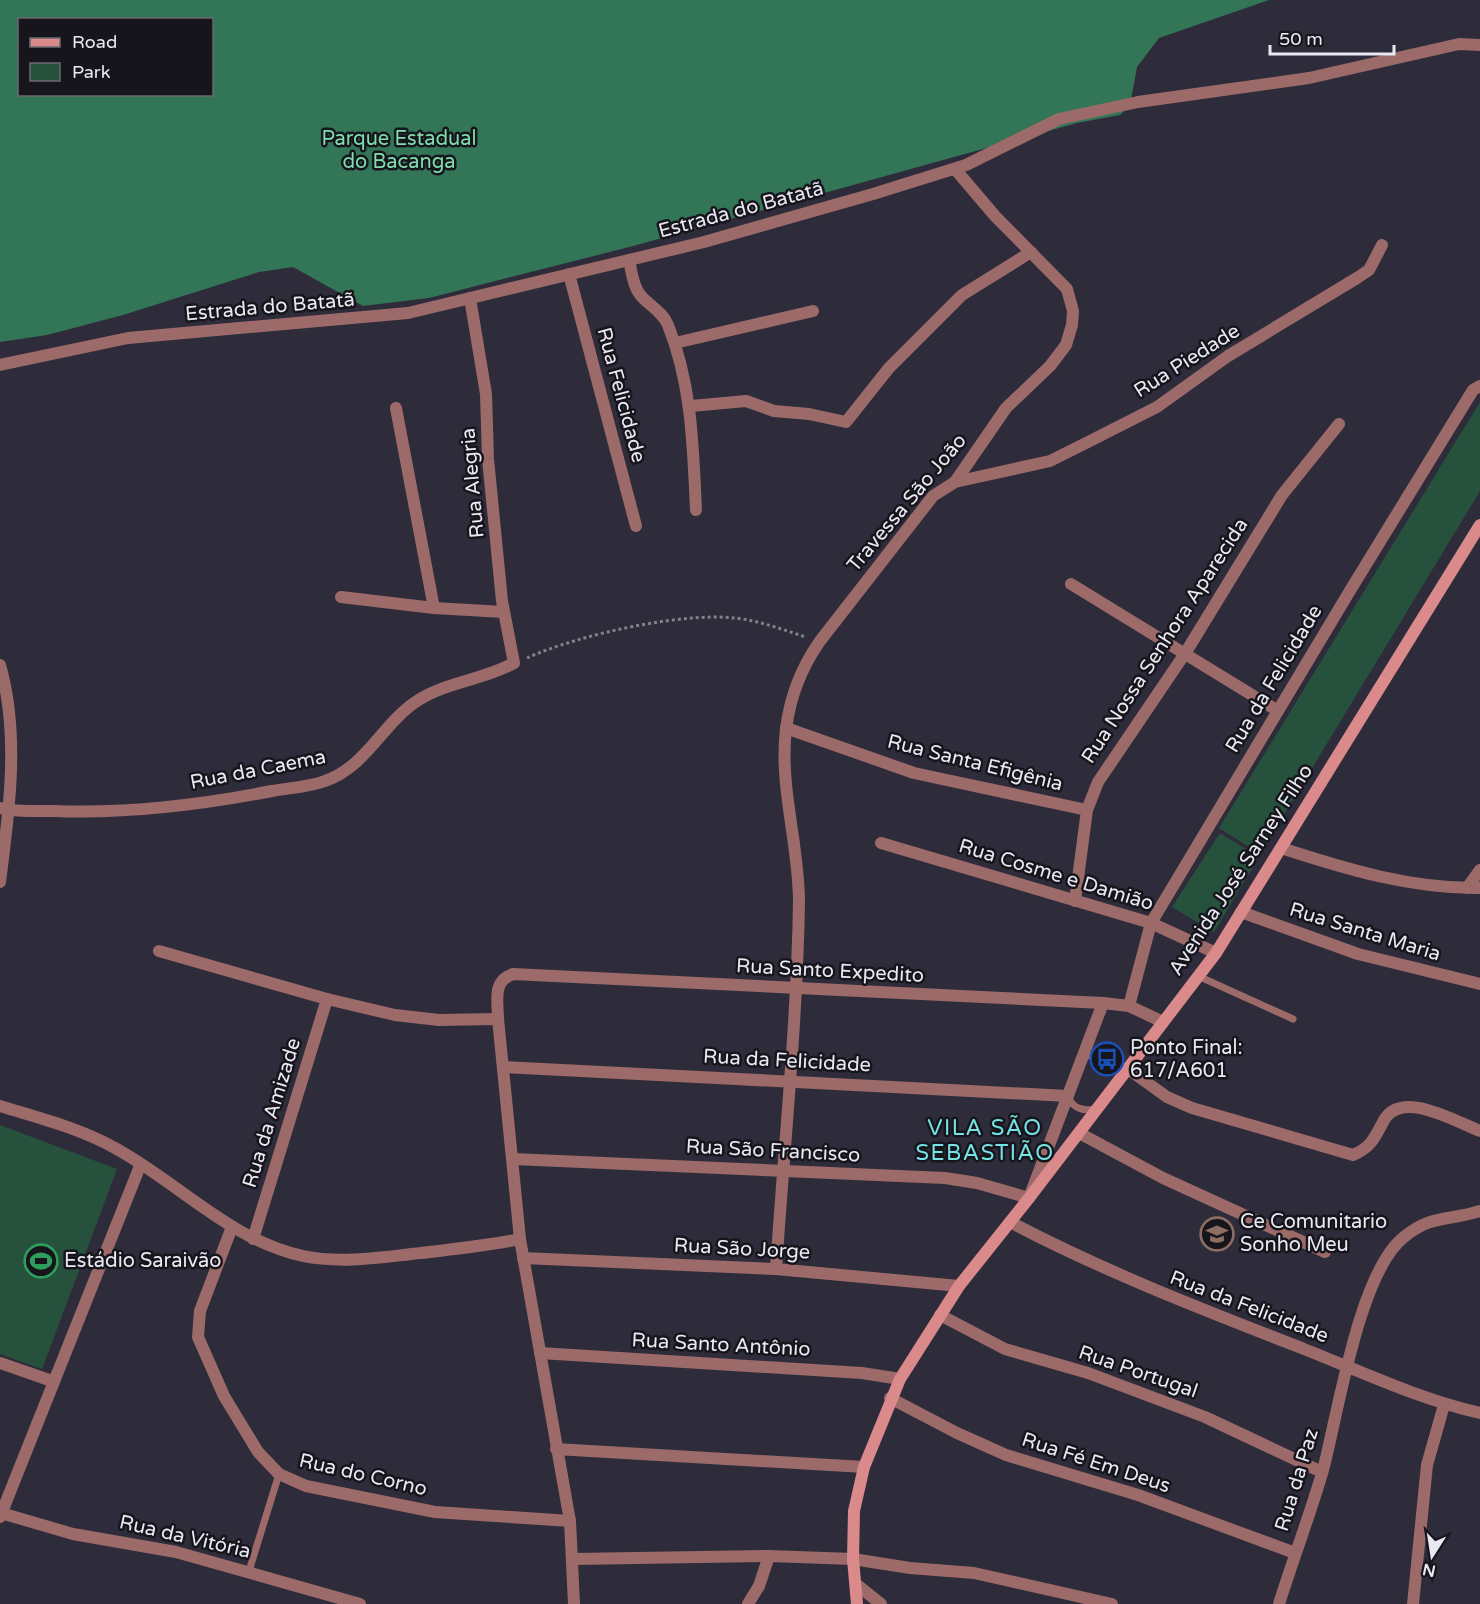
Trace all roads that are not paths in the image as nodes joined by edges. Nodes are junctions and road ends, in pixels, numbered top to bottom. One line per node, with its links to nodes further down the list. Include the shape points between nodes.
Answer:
1 (1480, 45): 2 (street, Estrada do Batatã, via 1459,44 1309,78 1138,102 1059,119)
2 (955, 169): 4 (street, Travessa São João); 5 (street, Estrada do Batatã, via 755,228)
3 (1382, 245): 15 (street, Rua Piedade, via 1369,270 1228,356 1157,407 1050,462)
4 (1031, 252): 12 (street, via 962,295 889,368 846,422 774,411 746,401); 15 (street, Travessa São João, via 1067,289 1073,312 1066,345 1038,379 1006,408)
5 (629, 260): 6 (street, Estrada do Batatã); 9 (street, via 634,285 666,320)
6 (569, 274): 7 (street, Estrada do Batatã); 18 (street, Rua Felicidade)
7 (470, 298): 10 (street, Estrada do Batatã, via 408,313 128,338); 22 (street, Rua Alegria, via 486,394 488,459)
8 (813, 311): 9 (street)
9 (675, 344): 12 (street)
10 (0, 365)
11 (1480, 386): 26 (street, Rua da Felicidade, via 1473,390)
12 (691, 406): 16 (street)
13 (396, 408): 21 (street)
14 (1339, 424): 23 (street, Rua Nossa Senhora Aparecida, via 1282,495)
15 (955, 482): 27 (street, Travessa São João, via 933,496 819,641 804,663)
16 (696, 510)
17 (1480, 525): 31 (main road, Avenida José Sarney Filho)
18 (636, 526)
19 (1071, 584): 23 (street)
20 (341, 597): 21 (street)
21 (434, 608): 22 (street)
22 (504, 612): 24 (street, Rua Alegria)
23 (1186, 652): 26 (street); 29 (street, Rua Nossa Senhora Aparecida, via 1098,782)
24 (514, 663): 28 (street, Rua da Caema, via 495,674 420,699 400,712 362,756 325,781 215,802 84,813)
25 (0, 665): 28 (street, via 10,733)
26 (1278, 711): 37 (street, Rua da Felicidade)
27 (786, 728): 29 (street, Rua Santa Efigênia, via 914,773); 42 (street, Travessa São João, via 788,806 799,899)
28 (4, 809): 33 (street)
29 (1087, 810): 35 (street, Rua Nossa Senhora Aparecida)
30 (881, 843): 35 (street, Rua Cosme e Damião)
31 (1281, 848): 34 (street, via 1401,882); 36 (main road, Avenida José Sarney Filho)
32 (1480, 870): 34 (street)
33 (0, 882)
34 (1474, 888)
35 (1075, 901): 37 (street, Rua Cosme e Damião)
36 (1241, 912): 39 (main road, Avenida José Sarney Filho); 41 (street, Rua Santa Maria, via 1358,954)
37 (1151, 923): 39 (street, Rua Cosme e Damião); 45 (street, Rua da Felicidade)
38 (159, 951): 43 (street)
39 (1216, 953): 40 (main road, Avenida José Sarney Filho)
40 (1198, 976): 47 (lane); 48 (main road, Avenida José Sarney Filho)
41 (1480, 984)
42 (795, 989): 44 (street, Rua Santo Expedito); 46 (street, Rua Santo Expedito, via 513,974 505,977 497,989); 52 (street)
43 (327, 999): 46 (street, via 395,1015 439,1020); 65 (street, Rua da Amizade)
44 (1103, 1003): 45 (street, Rua Santo Expedito); 49 (street)
45 (1129, 1006): 48 (street, Rua Santo Expedito)
46 (498, 1019): 50 (street)
47 (1293, 1019)
48 (1163, 1022): 51 (main road, Avenida José Sarney Filho)
49 (1083, 1058): 51 (lane, via 1092,1055 1107,1059); 53 (street)
50 (504, 1067): 52 (street, Rua da Felicidade); 58 (street)
51 (1124, 1073): 55 (main road, Avenida José Sarney Filho); 56 (street, via 1192,1108 1353,1155 1368,1148 1384,1120 1402,1105 1415,1106)
52 (789, 1081): 53 (street, Rua da Felicidade); 60 (street)
53 (1068, 1096): 55 (lane, via 1078,1108); 61 (street)
54 (0, 1106): 59 (street, via 67,1126 116,1149)
55 (1098, 1108): 57 (main road, Avenida José Sarney Filho)
56 (1480, 1131)
57 (1079, 1133): 61 (main road, Avenida José Sarney Filho); 67 (street, via 1163,1178)
58 (513, 1159): 60 (street, Rua São Francisco); 66 (street)
59 (140, 1166): 64 (street); 76 (street, Rua da Vitória)
60 (783, 1170): 61 (street, Rua São Francisco, via 945,1178); 69 (street)
61 (1029, 1198): 63 (main road, Avenida José Sarney Filho)
62 (1480, 1211): 74 (street, Rua da Paz, via 1422,1225 1389,1251 1376,1275)
63 (1010, 1222): 70 (main road, Avenida José Sarney Filho); 74 (street, Rua da Felicidade, via 1164,1296)
64 (232, 1227): 65 (street); 83 (street, Rua do Corno, via 200,1311 198,1337 230,1406 258,1452)
65 (253, 1239): 66 (street, via 329,1260 394,1256)
66 (520, 1239): 68 (street)
67 (1325, 1252)
68 (523, 1258): 69 (street, Rua São Jorge); 72 (street)
69 (776, 1269): 70 (street, Rua São Jorge)
70 (959, 1286): 71 (main road, Avenida José Sarney Filho)
71 (940, 1315): 75 (main road, Avenida José Sarney Filho); 82 (street, Rua Portugal, via 1005,1349 1088,1373 1205,1417)
72 (540, 1353): 75 (street, Rua Santo Antônio, via 862,1373); 80 (street)
73 (0, 1363): 76 (street)
74 (1346, 1366): 78 (street, Rua da Felicidade); 82 (street, Rua da Paz)
75 (900, 1379): 77 (main road, Avenida José Sarney Filho)
76 (52, 1381): 84 (street, Rua da Vitória)
77 (890, 1398): 81 (main road, Avenida José Sarney Filho); 86 (street, Rua Fé Em Deus, via 1006,1455 1138,1495)
78 (1444, 1405): 79 (street, Rua da Felicidade); 99 (street, via 1427,1465)
79 (1480, 1413)
80 (556, 1449): 81 (street); 85 (street)
81 (864, 1467): 89 (main road, Avenida José Sarney Filho, via 855,1511)
82 (1322, 1472): 86 (street, Rua da Paz)
83 (279, 1474): 85 (street, Rua do Corno, via 306,1486 435,1512); 90 (lane)
84 (1, 1515): 90 (street, Rua da Vitória)
85 (570, 1521): 88 (street)
86 (1295, 1552): 98 (street, Rua da Paz)
87 (768, 1556): 88 (street); 89 (street); 94 (street, via 759,1586)
88 (573, 1559): 93 (street)
89 (854, 1559): 91 (main road, Avenida José Sarney Filho); 97 (street, via 974,1573)
90 (249, 1571): 92 (street, Rua da Vitória)
91 (856, 1584): 95 (main road, Avenida José Sarney Filho); 96 (street)
92 (360, 1604)
93 (574, 1604)
94 (748, 1604)
95 (856, 1604)
96 (881, 1604)
97 (1112, 1604)
98 (1279, 1604)
99 (1413, 1604)

